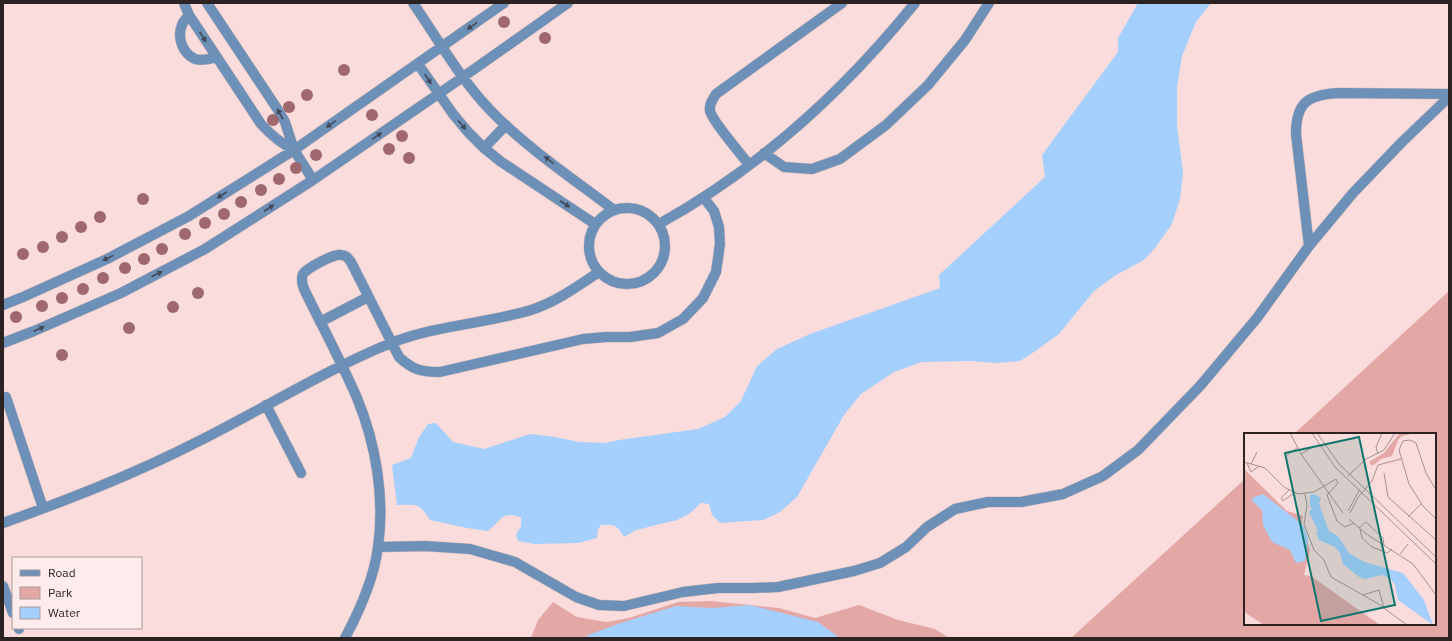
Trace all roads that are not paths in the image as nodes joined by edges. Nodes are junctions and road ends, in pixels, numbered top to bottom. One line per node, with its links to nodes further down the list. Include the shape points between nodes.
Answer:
1 (184, 3): 9 (street)
2 (207, 3): 19 (street, one-way to 2, via 285,122 278,110)
3 (413, 3): 10 (street)
4 (504, 3): 10 (street, one-way to 10)
5 (568, 3): 13 (street)
6 (842, 3): 21 (street, via 716,94 711,102 710,112)
7 (915, 3): 20 (street, via 847,80)
8 (989, 3): 20 (street, via 965,40 928,85 886,125 840,159 812,169 784,167)
9 (189, 15): 11 (street, one-way to 11); 11 (street, via 182,23 179,33 181,44 187,53 196,59)
10 (443, 46): 12 (street); 13 (street)
11 (217, 57): 19 (street, via 266,129 281,144)
12 (418, 64): 15 (street, one-way to 15); 19 (street, one-way to 19)
13 (463, 77): 15 (street); 17 (street)
14 (1449, 94): 27 (street, via 1338,92 1311,97 1301,107 1296,120 1296,134)
15 (438, 95): 18 (street, one-way to 18); 22 (street, one-way to 15)
16 (1449, 97): 27 (street, via 1353,193)
17 (506, 125): 18 (street); 24 (street, one-way to 17)
18 (484, 148): 25 (street, one-way to 25)
19 (294, 150): 22 (street); 30 (street, one-way to 30, via 189,216 107,259)
20 (764, 153): 21 (street)
21 (749, 165): 23 (street)
22 (312, 180): 32 (street, one-way to 22, via 121,293 205,249)
23 (704, 198): 26 (street); 33 (street, via 714,212 719,227 720,244 716,272 703,298 683,319 658,333 630,338 583,339 440,372 424,372 410,367 399,357)
24 (614, 210): 25 (street); 26 (street, via 626,207 639,209 650,215)
25 (596, 224): 28 (street, via 590,236 589,248 592,261)
26 (658, 224): 28 (street, via 664,236 665,248 662,260 646,279 634,283 621,283)
27 (1309, 246): 40 (street, via 1257,318 1200,386 1138,450 1103,476 1064,494 1021,502 988,502 955,509 927,527 906,548 880,563 778,587 690,591 624,606 599,605 576,597 514,562 470,549 425,546)
28 (599, 272): 33 (street, via 567,294 532,310 422,332)
29 (368, 297): 31 (street); 31 (street, via 347,256 334,256 307,270 301,282); 33 (street)
30 (3, 304)
31 (320, 322): 34 (street)
32 (3, 343)
33 (392, 343): 34 (street)
34 (341, 366): 36 (street); 40 (street, via 367,428 377,472 380,510)
35 (6, 397): 38 (street)
36 (266, 405): 37 (street); 38 (street, via 194,444 126,475)
37 (301, 473)
38 (43, 508): 39 (street)
39 (3, 523)
40 (378, 548): 43 (street, via 360,609)
41 (3, 586): 42 (street)
42 (12, 610)
43 (345, 638)

